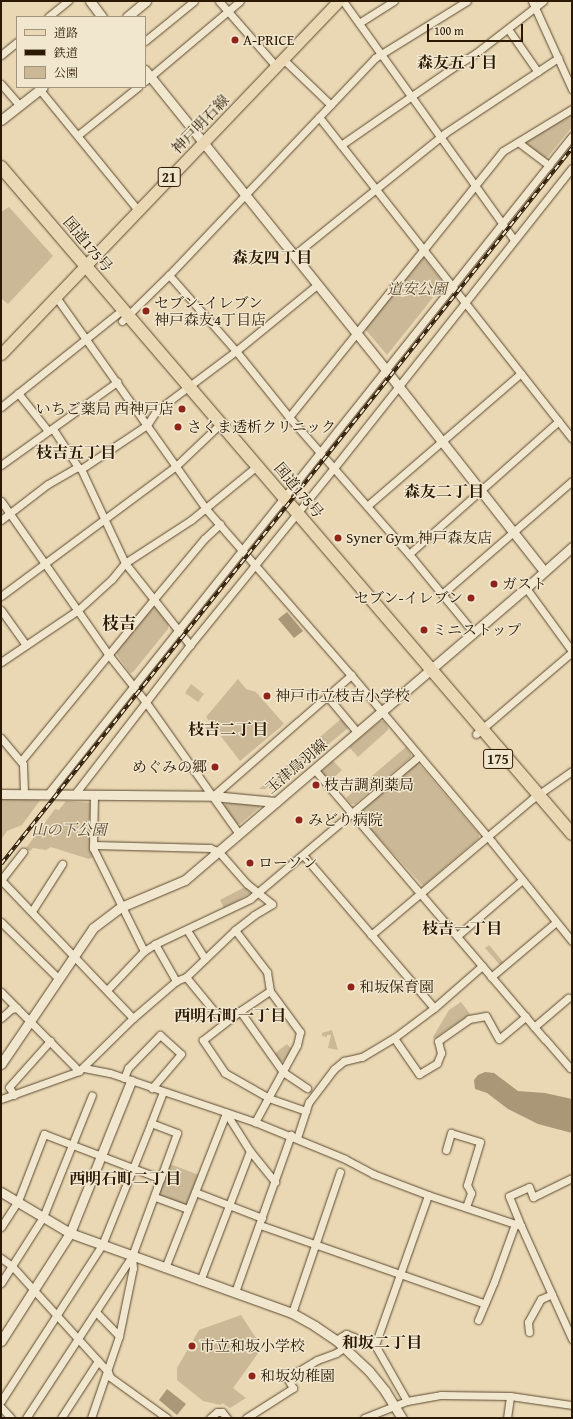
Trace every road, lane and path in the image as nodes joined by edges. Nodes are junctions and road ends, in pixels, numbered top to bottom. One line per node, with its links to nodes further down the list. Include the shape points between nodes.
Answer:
1 (68, 1): 15 (street)
2 (90, 1): 16 (street)
3 (146, 1): 12 (street)
4 (194, 1): 20 (street)
5 (219, 1): 14 (street)
6 (240, 1): 14 (street)
7 (338, 1): 25 (main road, 神戸明石線 / 21)
8 (343, 1): 18 (street)
9 (394, 1): 18 (street)
10 (468, 1): 23 (street)
11 (543, 1): 13 (street)
12 (137, 4): 17 (street)
13 (534, 4): 19 (street); 24 (street)
14 (228, 11): 25 (street); 27 (street)
15 (49, 16)
16 (101, 16)
17 (128, 16)
18 (359, 23): 23 (street)
19 (508, 29): 26 (street); 32 (street)
20 (146, 40)
21 (16, 43): 22 (street)
22 (1, 55)
23 (381, 55): 32 (street); 33 (street, via 375,58)
24 (558, 58): 26 (street); 31 (street)
25 (280, 62): 33 (street); 41 (main road, 神戸明石線 / 21)
26 (538, 72): 40 (street)
27 (147, 76): 41 (street)
28 (1, 84): 34 (street)
29 (42, 88): 34 (street); 38 (street)
30 (137, 88): 38 (street)
31 (572, 88)
32 (411, 97): 40 (street); 43 (street)
33 (331, 104): 36 (street)
34 (18, 105): 37 (street)
35 (572, 109): 42 (street)
36 (318, 117): 43 (street); 50 (street)
37 (1, 120)
38 (78, 135): 51 (street)
39 (572, 136): 44 (street)
40 (440, 138): 48 (street); 49 (street)
41 (204, 142): 50 (street); 51 (main road, 神戸明石線 / 21)
42 (518, 142): 44 (street); 48 (street, via 503,151)
43 (341, 145): 49 (street)
44 (549, 165): 52 (street)
45 (1, 167): 56 (highway, 国道175号 / 175)
46 (572, 168): 53 (street)
47 (1, 179): 56 (highway, 国道175号 / 175)
48 (475, 186): 52 (street); 54 (street)
49 (377, 189): 54 (street); 55 (street)
50 (245, 194): 55 (street); 57 (street)
51 (138, 210): 56 (main road, 神戸明石線 / 21)
52 (501, 224): 53 (street); 59 (street)
53 (514, 240): 61 (street)
54 (424, 250): 59 (street); 63 (street)
55 (294, 255): 58 (street)
56 (83, 269): 60 (main road, 神戸明石線 / 21); 62 (highway, 国道175号 / 175)
57 (168, 275): 62 (street); 65 (street)
58 (317, 285): 63 (street); 65 (street)
59 (452, 285): 61 (street); 67 (street)
60 (56, 297): 64 (street); 66 (main road, 神戸明石線 / 21)
61 (465, 302): 68 (street); 70 (street)
62 (123, 317): 64 (street); 71 (highway, 国道175号 / 175)
63 (356, 333): 67 (street); 74 (street)
64 (86, 339): 69 (street); 72 (street)
65 (236, 351): 71 (street); 74 (street)
66 (1, 354)
67 (385, 369): 70 (street); 81 (street)
68 (521, 373): 75 (street); 80 (street)
69 (117, 382): 76 (street); 78 (street)
70 (399, 386): 80 (street); 85 (street)
71 (186, 389): 76 (street, via 156,411); 77 (highway, 国道175号 / 175); 86 (highway, 国道175号 / 175)
72 (18, 393): 73 (street); 78 (street)
73 (1, 407)
74 (289, 417): 81 (street)
75 (559, 421): 79 (street); 88 (street)
76 (147, 425): 83 (street); 84 (street)
77 (215, 429): 83 (street); 86 (highway, 国道175号 / 175)
78 (50, 430): 82 (street); 84 (street)
79 (572, 438)
80 (441, 441): 88 (street); 91 (street)
81 (321, 453): 85 (street); 90 (street)
82 (1, 465)
83 (176, 466): 92 (street); 95 (street)
84 (79, 468): 93 (street, via 48,484); 95 (street)
85 (334, 468): 91 (street); 94 (street)
86 (255, 469): 90 (highway, 国道175号 / 175); 92 (street)
87 (572, 481): 98 (street)
88 (480, 490): 98 (street); 101 (street)
89 (1, 501): 93 (street)
90 (282, 501): 94 (highway, 国道175号 / 175); 100 (street)
91 (367, 506): 101 (street)
92 (206, 509): 97 (street); 103 (street)
93 (10, 513): 96 (street); 102 (street)
94 (295, 516): 104 (street); 119 (highway, 国道175号 / 175)
95 (104, 518): 102 (street); 103 (street)
96 (1, 520)
97 (220, 524): 100 (street); 109 (street, via 204,539)
98 (513, 532): 105 (street); 107 (street)
99 (572, 546): 105 (street, 玉津鳥羽線)
100 (242, 549): 104 (street); 112 (street)
101 (409, 554): 107 (street)
102 (44, 562): 108 (street); 111 (street)
103 (125, 563): 109 (street); 111 (street, via 112,579)
104 (256, 564): 115 (street); 120 (street)
105 (544, 571): 106 (street, 玉津鳥羽線)
106 (526, 588): 113 (street, 玉津鳥羽線); 116 (street)
107 (442, 594): 113 (street)
108 (1, 596)
109 (154, 599): 112 (street); 117 (street)
110 (1, 610): 114 (street)
111 (78, 610): 114 (street); 117 (street)
112 (177, 629): 115 (street); 121 (street)
113 (474, 633): 119 (street, 玉津鳥羽線)
114 (26, 645): 118 (street)
115 (190, 645): 123 (street)
116 (572, 651): 126 (street)
117 (108, 654): 121 (street); 129 (street)
118 (1, 662)
119 (427, 672): 124 (street, 玉津鳥羽線); 126 (highway, 国道175号 / 175)
120 (351, 675): 122 (street); 124 (street)
121 (132, 686): 123 (street); 134 (street)
122 (327, 696): 125 (street); 137 (street)
123 (146, 701): 135 (street); 137 (street)
124 (382, 711): 125 (street, 玉津鳥羽線); 128 (street)
125 (357, 732): 130 (street, 玉津鳥羽線)
126 (479, 732): 138 (highway, 国道175号 / 175)
127 (1, 738): 129 (street)
128 (419, 756): 140 (street); 143 (street)
129 (21, 761): 133 (street, via 24,764)
130 (314, 769): 139 (street, 玉津鳥羽線); 140 (street)
131 (572, 771): 138 (street)
132 (1, 794): 133 (street)
133 (24, 794): 134 (street)
134 (47, 794): 135 (street)
135 (74, 795): 136 (street)
136 (94, 795): 137 (street); 144 (street)
137 (213, 796): 139 (street); 141 (street)
138 (535, 797): 142 (highway, 国道175号 / 175); 143 (street); 145 (highway, 国道175号 / 175)
139 (276, 802): 141 (street, 玉津鳥羽線)
140 (351, 813): 148 (street); 153 (street)
141 (239, 834): 147 (street, 玉津鳥羽線)
142 (572, 834)
143 (488, 837): 151 (street); 153 (street)
144 (94, 845): 147 (street, via 210,848); 154 (street, via 93,848)
145 (572, 845)
146 (23, 852): 150 (street)
147 (219, 852): 152 (street, via 247,884); 154 (street, 玉津鳥羽線, via 185,880)
148 (302, 855): 152 (street); 160 (street)
149 (62, 864): 155 (street)
150 (1, 880): 155 (street)
151 (522, 880): 157 (street); 161 (street)
152 (258, 892): 158 (street, via 250,899); 159 (street, via 272,904)
153 (421, 894): 160 (street); 161 (street)
154 (121, 907): 164 (street); 165 (street, 玉津鳥羽線, via 93,928)
155 (32, 911): 165 (street)
156 (1, 922): 170 (street)
157 (556, 922): 162 (street); 169 (street)
158 (187, 930): 163 (street); 166 (street)
159 (234, 930): 166 (street); 173 (street, via 268,972)
160 (371, 935): 177 (street)
161 (457, 936): 167 (street)
162 (572, 941)
163 (156, 944): 164 (street); 171 (street)
164 (144, 951): 172 (street)
165 (74, 955): 170 (street, 玉津鳥羽線); 172 (street)
166 (205, 959): 168 (street)
167 (482, 966): 169 (street); 177 (street)
168 (186, 977): 171 (street); 183 (street)
169 (491, 977): 179 (street)
170 (59, 979): 182 (street, 玉津鳥羽線)
171 (176, 981): 181 (street)
172 (107, 990): 181 (street)
173 (270, 991): 178 (street); 190 (street, via 300,1032 297,1045)
174 (1, 992): 176 (street)
175 (568, 998): 184 (street)
176 (17, 1008): 180 (street, via 11,1009); 182 (street)
177 (434, 1008): 185 (street)
178 (240, 1011): 183 (street); 190 (street)
179 (526, 1016): 184 (street); 185 (street, via 499,1039 486,1016 469,1019 438,1041 441,1053 437,1063 419,1074)
180 (1, 1018)
181 (133, 1018): 189 (street)
182 (30, 1021): 186 (street); 187 (street, 玉津鳥羽線)
183 (224, 1022): 197 (street, via 203,1040 225,1073)
184 (534, 1027): 188 (street, via 570,1068)
185 (394, 1038): 199 (street, via 362,1057 344,1061 334,1069 309,1102)
186 (50, 1041): 189 (street); 195 (street, via 9,1087)
187 (1, 1064)
188 (572, 1067)
189 (82, 1070): 191 (street); 195 (street)
190 (283, 1072): 193 (street); 197 (street)
191 (127, 1079): 192 (street); 192 (street, via 128,1068 160,1035 181,1054); 207 (street)
192 (152, 1088): 194 (street)
193 (307, 1088)
194 (163, 1092): 200 (street); 202 (street)
195 (14, 1095): 198 (street)
196 (92, 1095): 204 (street)
197 (268, 1098): 199 (street); 201 (street)
198 (1, 1099)
199 (306, 1111): 203 (street)
200 (226, 1113): 201 (street); 206 (street); 214 (street)
201 (255, 1122): 203 (street)
202 (151, 1123): 208 (street); 211 (street, via 177,1134)
203 (294, 1137): 212 (street); 215 (street, via 373,1174)
204 (72, 1144): 207 (street); 217 (street, via 44,1134); 221 (street)
205 (446, 1150): 219 (street, via 451,1133 480,1142 467,1185 471,1193)
206 (250, 1151): 212 (street); 218 (street)
207 (103, 1156): 208 (street); 225 (street)
208 (134, 1168): 211 (street); 227 (street)
209 (340, 1172): 226 (street)
210 (572, 1178): 223 (street, via 533,1197 529,1187 509,1196)
211 (161, 1179): 216 (street)
212 (275, 1182): 222 (street)
213 (1, 1192): 217 (street)
214 (195, 1192): 218 (street); 220 (street)
215 (428, 1195): 219 (street); 232 (street)
216 (155, 1197): 220 (street); 228 (street)
217 (18, 1201): 221 (street); 224 (street)
218 (228, 1205): 222 (street); 233 (street)
219 (466, 1207): 223 (street)
220 (188, 1210): 231 (street)
221 (43, 1217): 225 (street); 230 (street)
222 (261, 1222): 226 (street); 236 (street)
223 (518, 1225): 237 (street); 238 (street)
224 (1, 1227)
225 (70, 1233): 227 (street); 235 (street)
226 (316, 1244): 232 (street); 240 (street)
227 (102, 1246): 228 (street); 241 (street)
228 (132, 1256): 231 (street); 239 (street); 244 (street)
229 (1, 1258): 230 (street)
230 (12, 1266): 234 (street); 235 (street)
231 (165, 1268): 233 (street)
232 (401, 1273): 238 (street); 249 (street)
233 (200, 1280): 236 (street)
234 (1, 1282)
235 (33, 1291): 241 (street); 248 (street)
236 (235, 1292): 240 (street)
237 (552, 1294): 243 (street, via 541,1299 528,1322); 245 (street)
238 (485, 1304): 242 (street)
239 (96, 1312): 244 (street); 246 (street)
240 (292, 1313): 247 (street)
241 (57, 1316): 246 (street); 254 (street)
242 (478, 1320)
243 (529, 1332)
244 (119, 1336): 252 (street)
245 (572, 1339)
246 (78, 1340): 251 (street); 260 (street)
247 (336, 1340): 249 (street, via 346,1334); 250 (street)
248 (1, 1341)
249 (375, 1345): 255 (street)
250 (345, 1347): 257 (street, via 369,1371); 266 (street, via 287,1378 293,1388)
251 (98, 1362): 252 (street); 261 (street)
252 (108, 1372): 262 (street); 263 (street, via 110,1377)
253 (510, 1396): 255 (street, via 441,1395); 256 (street); 269 (street)
254 (1, 1401)
255 (407, 1401): 257 (street)
256 (572, 1405)
257 (395, 1406): 267 (street); 268 (street)
258 (1, 1407): 259 (street)
259 (9, 1418)
260 (26, 1418)
261 (61, 1418)
262 (91, 1418)
263 (167, 1418)
264 (210, 1418): 265 (street, via 217,1412 222,1412)
265 (227, 1418)
266 (246, 1418)
267 (364, 1418)
268 (402, 1418)
269 (507, 1418)

